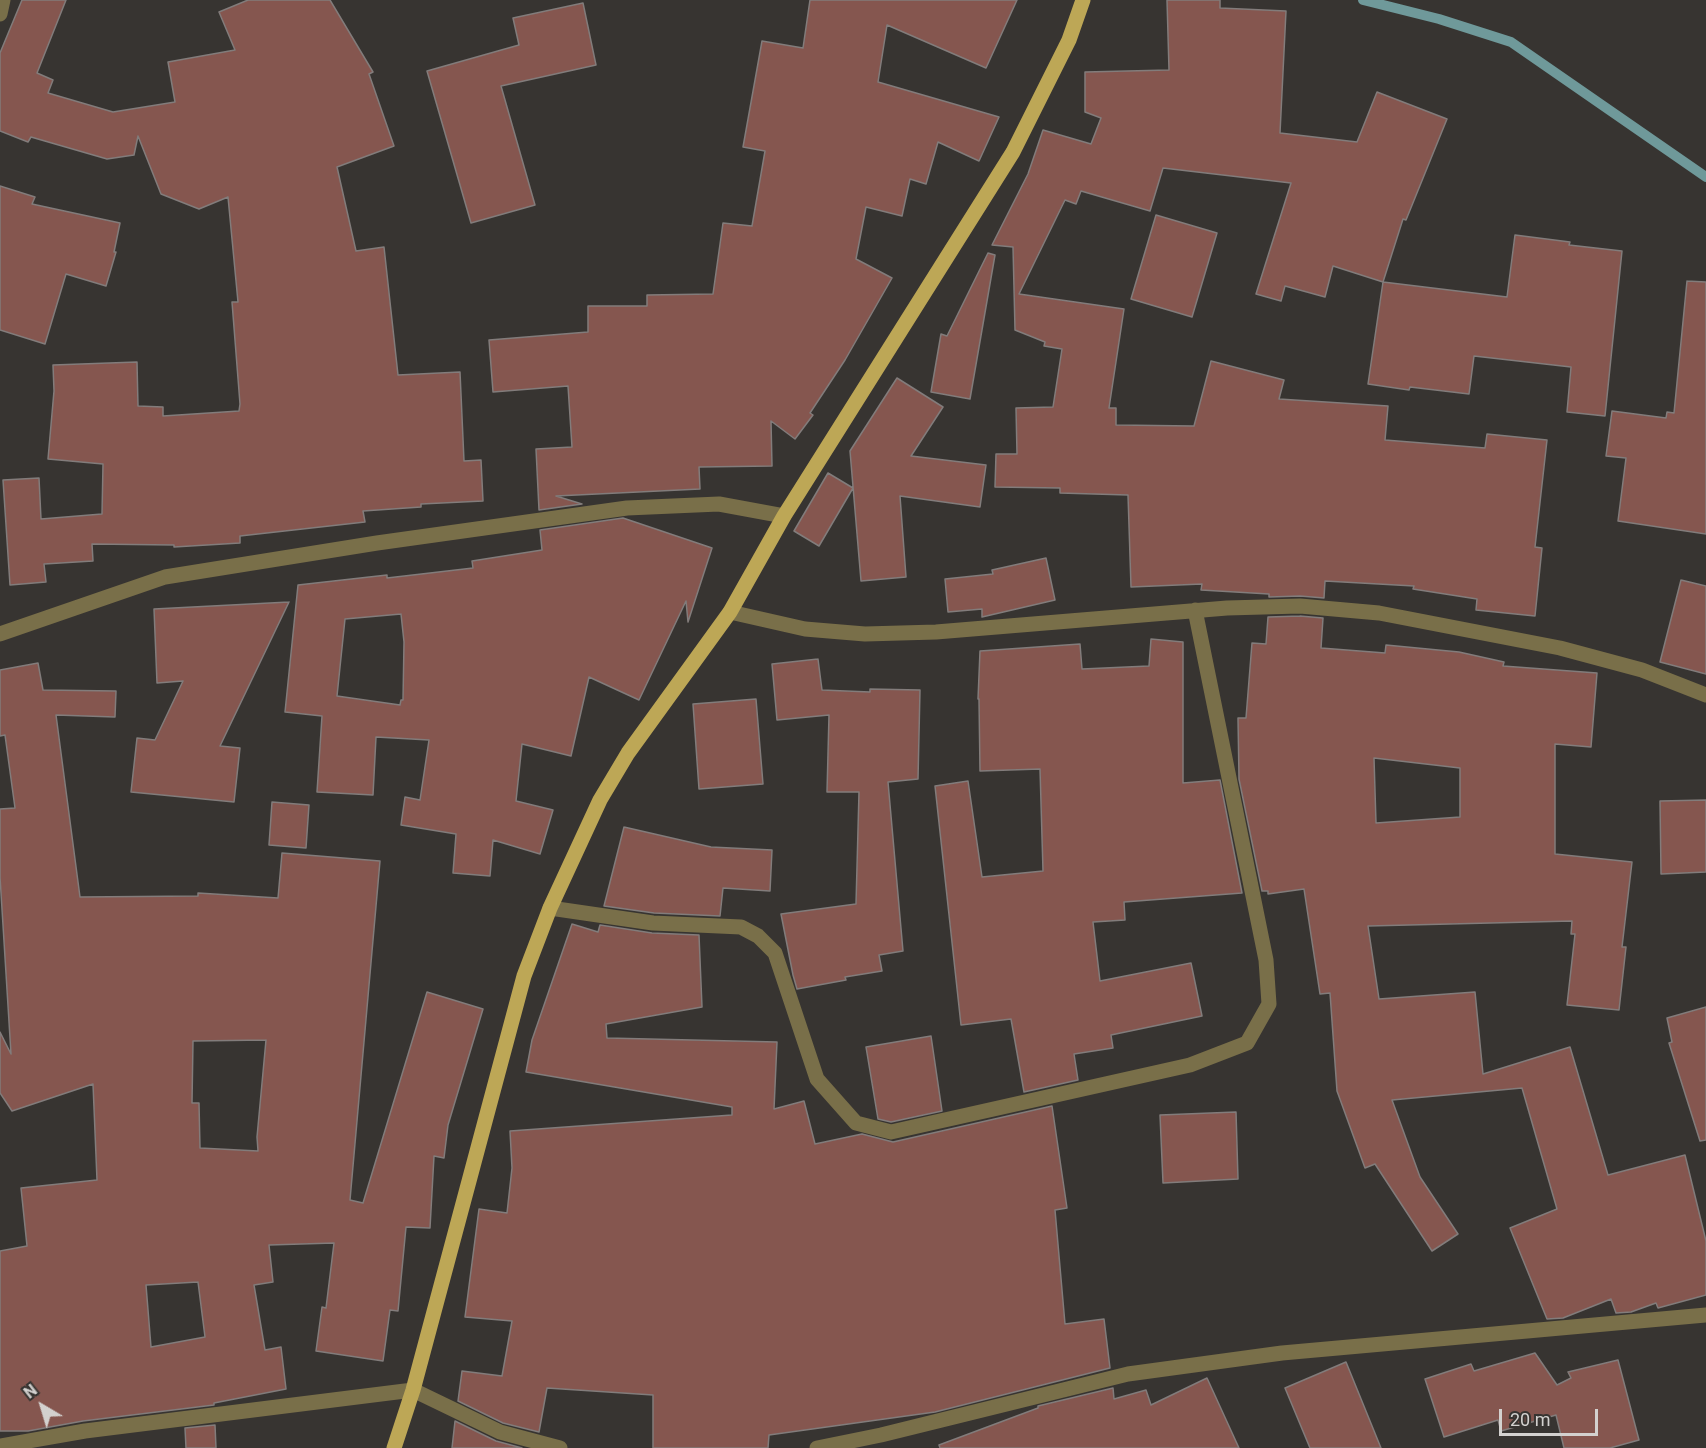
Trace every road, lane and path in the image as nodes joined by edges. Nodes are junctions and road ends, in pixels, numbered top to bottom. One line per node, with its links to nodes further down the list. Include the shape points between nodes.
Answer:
1 (3, 0): 3 (street)
2 (1083, 0): 4 (main road, via 1069,40 1013,152)
3 (0, 14)
4 (784, 516): 6 (main road); 7 (street, via 719,504 627,508 377,543 165,577)
5 (1195, 610): 6 (street, via 936,632 865,634 805,629); 8 (street, via 1300,606 1379,613 1560,648 1642,670); 9 (street, via 1266,960 1269,1004 1247,1043 1190,1065 891,1132 856,1123 817,1079 775,953 758,936 741,927 653,923)
6 (730, 612): 9 (main road, via 628,753 600,800)
7 (0, 634)
8 (1706, 695)
9 (550, 908): 11 (main road, via 524,976)
10 (1706, 1315): 15 (street, via 1282,1353 1128,1374)
11 (413, 1390): 12 (street, via 85,1431); 13 (main road); 14 (street, via 500,1432)
12 (0, 1446)
13 (394, 1448)
14 (560, 1448)
15 (817, 1448)

